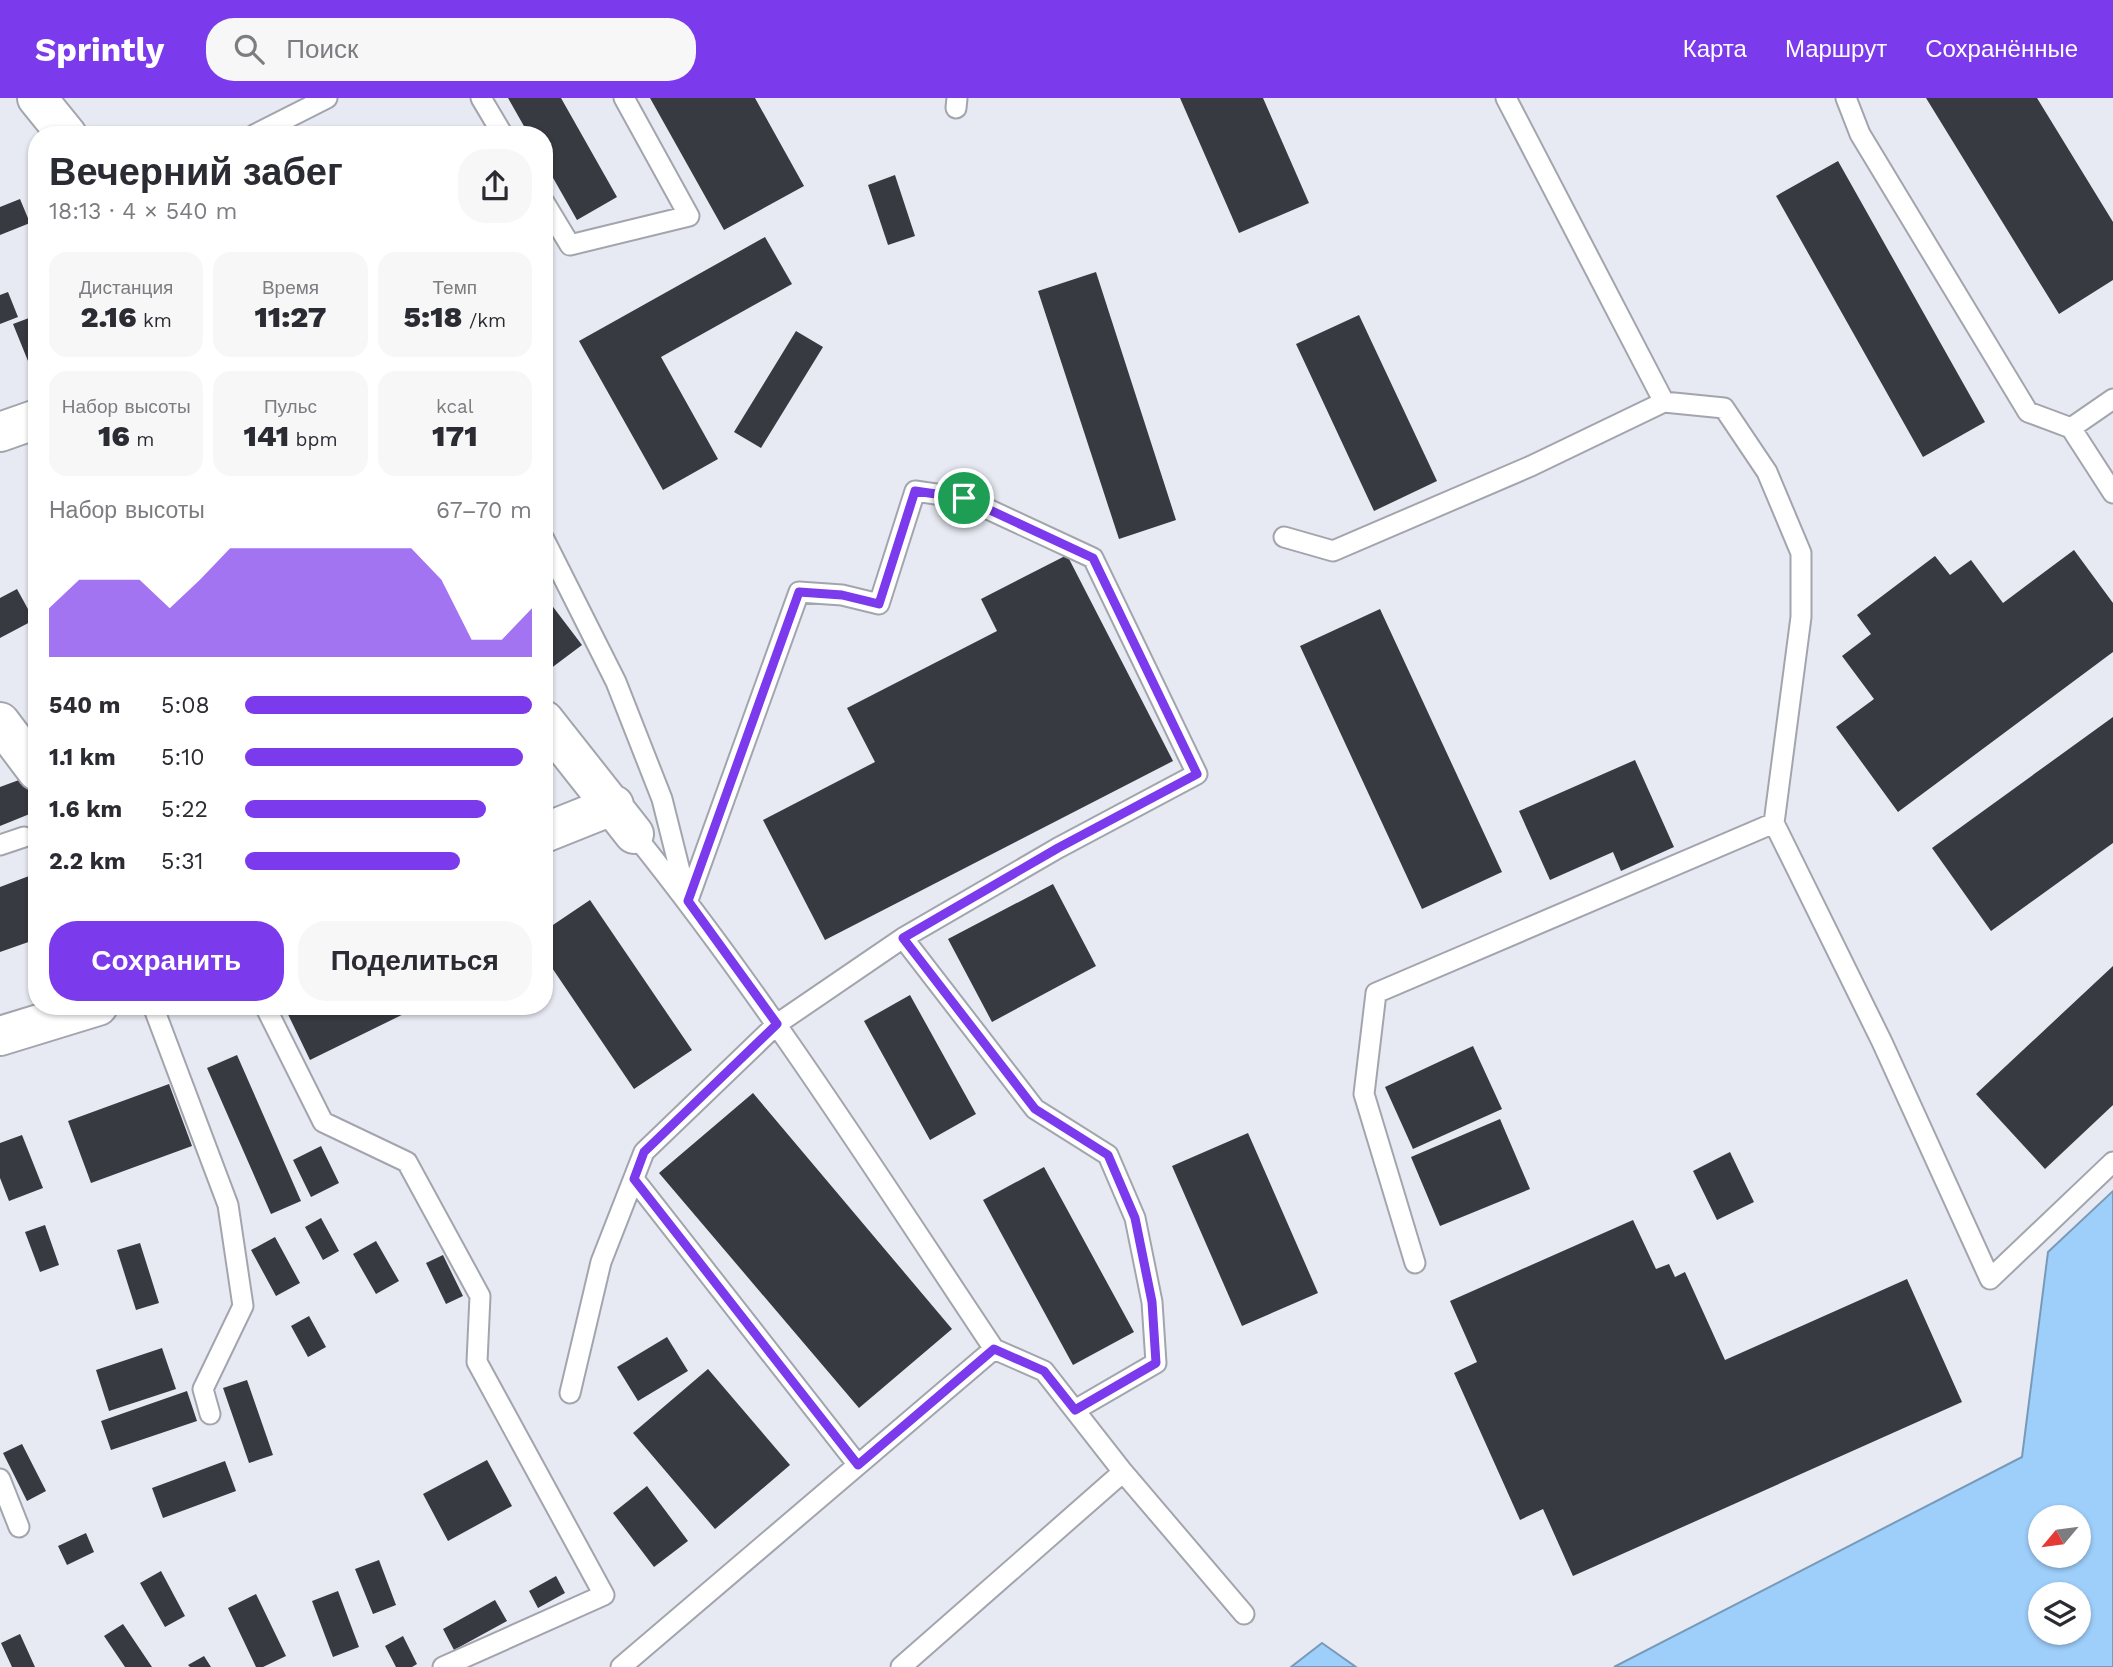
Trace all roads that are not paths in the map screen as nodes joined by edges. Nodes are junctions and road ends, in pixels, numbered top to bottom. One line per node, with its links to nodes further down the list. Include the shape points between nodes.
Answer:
1 (37, 98): 7 (street)
2 (327, 98): 8 (lane)
3 (481, 98): 9 (lane)
4 (624, 98): 10 (lane, via 689,216 570,245)
5 (1506, 98): 12 (lane)
6 (1846, 98): 14 (lane, via 1860,134 2028,412)
7 (60, 126)
8 (272, 126)
9 (498, 126)
10 (553, 217)
11 (2113, 399): 14 (lane)
12 (1664, 402): 17 (lane, via 1531,466 1333,551); 21 (lane, via 1724,408 1767,472 1801,553 1801,617)
13 (28, 422): 15 (street)
14 (2071, 428): 16 (lane)
15 (0, 432)
16 (2113, 493)
17 (1284, 537)
18 (553, 557): 25 (lane, via 621,694 662,799)
19 (553, 731): 20 (street)
20 (624, 819): 22 (street); 25 (lane)
21 (1774, 823): 32 (lane, via 1882,1042 1990,1279); 34 (lane, via 1376,993 1364,1094)
22 (553, 831)
23 (24, 836): 24 (lane)
24 (0, 845)
25 (688, 901): 26 (lane, via 799,592 879,604 915,491 964,498 1093,558 1197,774); 30 (lane)
26 (903, 938): 30 (lane); 37 (lane, via 1035,1109 1108,1155 1135,1218 1152,1302 1156,1363)
27 (68, 1015): 31 (street)
28 (156, 1015): 38 (lane, via 228,1205 243,1306 203,1389)
29 (270, 1015): 44 (lane, via 323,1122 407,1161 480,1296 477,1362 604,1595)
30 (777, 1024): 33 (lane, via 644,1152); 35 (lane)
31 (0, 1036)
32 (2113, 1162)
33 (634, 1179): 36 (lane, via 601,1262); 39 (lane)
34 (1415, 1263)
35 (994, 1349): 37 (lane, via 1044,1371); 39 (lane)
36 (570, 1393)
37 (1075, 1410): 40 (lane)
38 (210, 1414)
39 (858, 1465): 45 (lane)
40 (1123, 1472): 43 (lane); 46 (lane)
41 (0, 1479): 42 (lane)
42 (19, 1527)
43 (1244, 1614)
44 (443, 1667)
45 (621, 1667)
46 (901, 1667)

